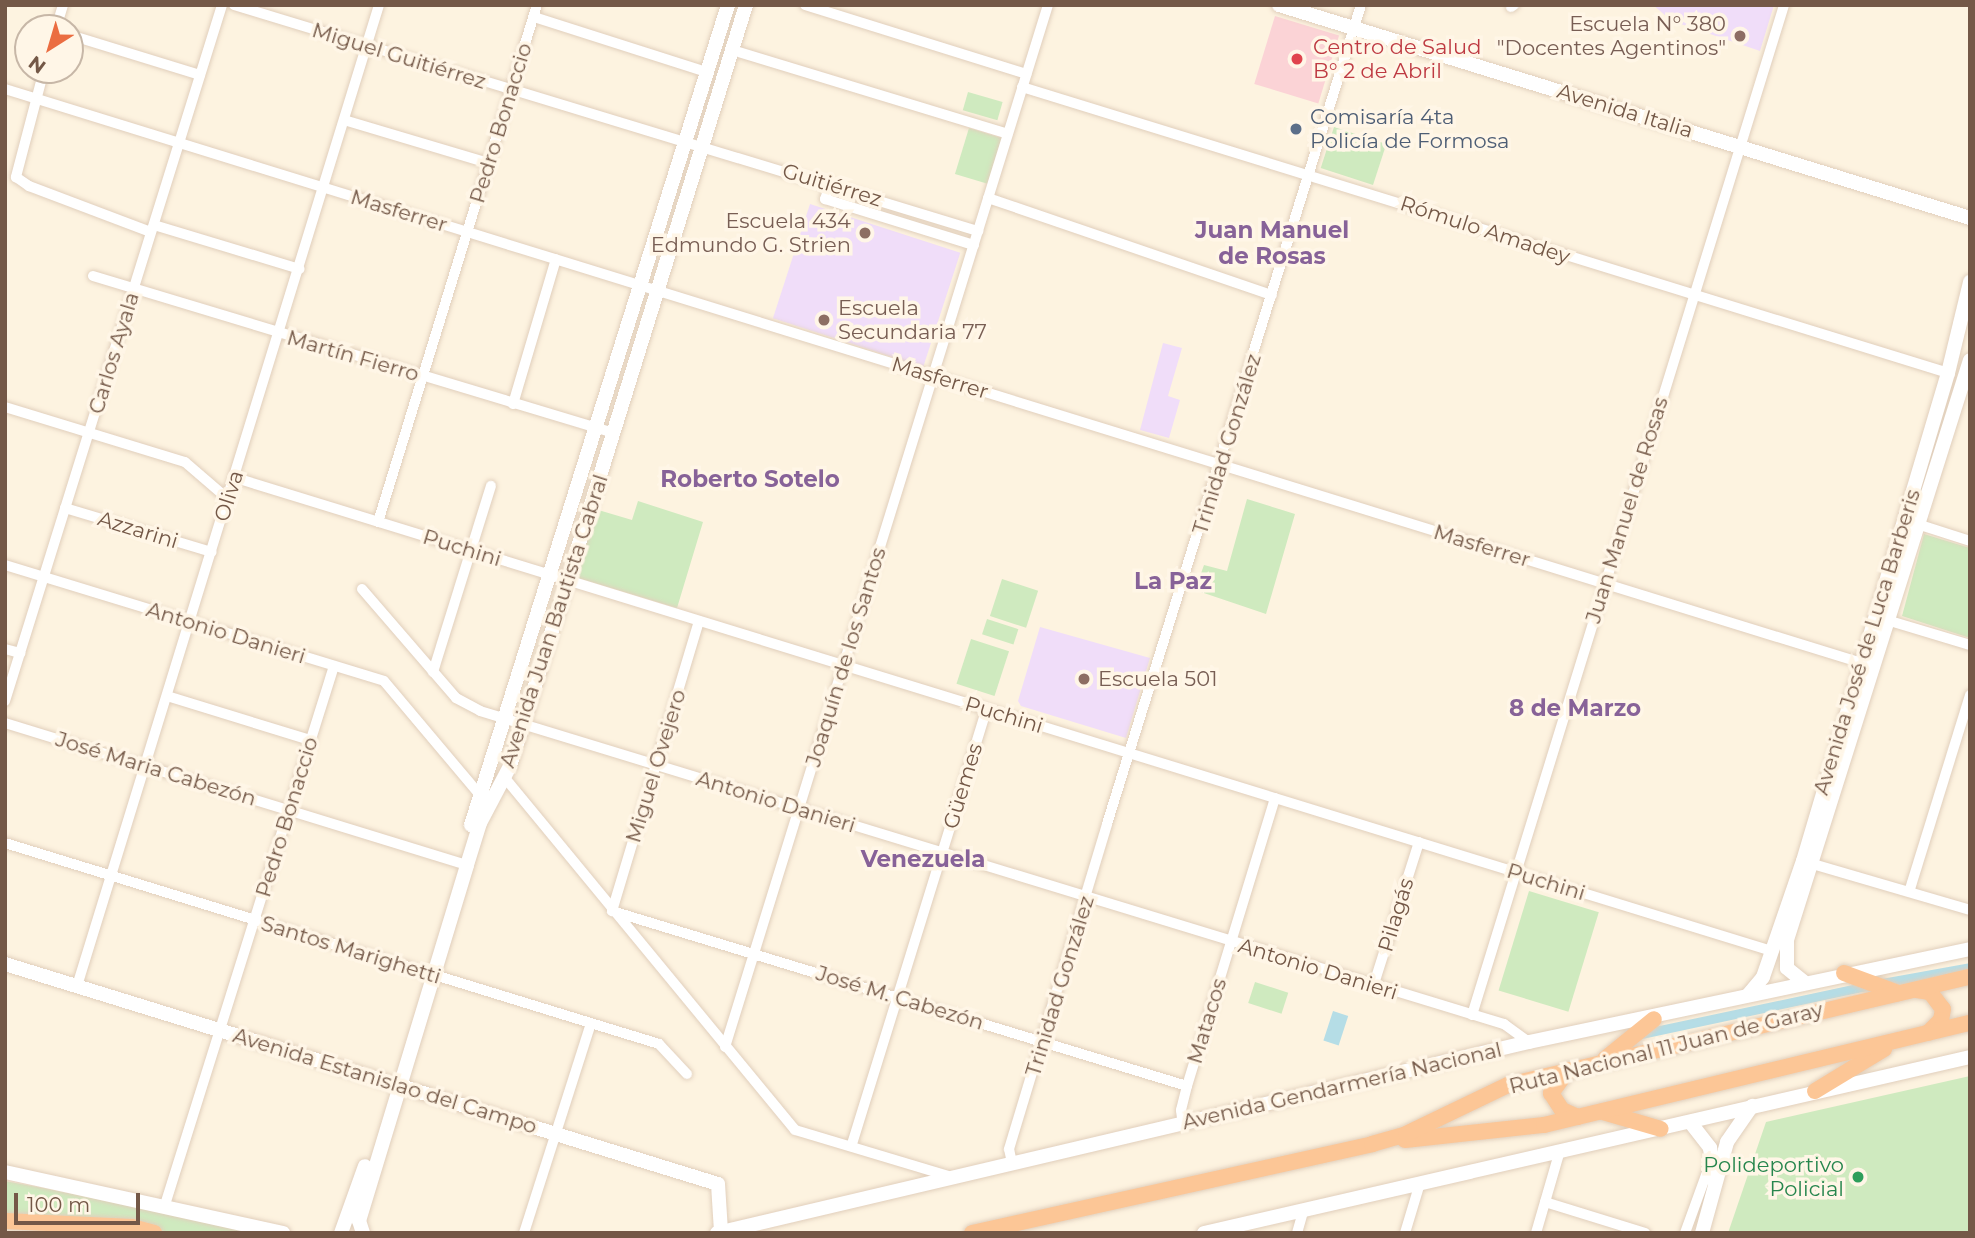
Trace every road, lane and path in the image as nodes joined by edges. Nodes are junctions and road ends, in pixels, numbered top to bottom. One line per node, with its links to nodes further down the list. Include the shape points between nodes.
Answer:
1 (222, 5): 19 (street, Carlos Ayala)
2 (234, 5): 15 (street, Miguel Guitiérrez)
3 (379, 5): 15 (street, Oliva)
4 (537, 5): 12 (street, Pedro Bonaccio)
5 (728, 5): 17 (main road, Avenida Juan Bautista Cabral)
6 (746, 5): 16 (main road, Avenida Juan Bautista Cabral)
7 (805, 5): 18 (street)
8 (1048, 5): 18 (street, Joaquín de los Santos)
9 (1279, 5): 13 (main road, Avenida Italia)
10 (1361, 5): 13 (street, Trinidad González)
11 (1784, 5): 30 (street, Juan Manuel de Rosas)
12 (534, 17): 17 (street); 23 (street, Pedro Bonaccio)
13 (1354, 28): 30 (main road, Avenida Italia); 32 (street, Trinidad González)
14 (84, 39): 19 (street)
15 (366, 46): 23 (street, Miguel Guitiérrez); 25 (street, Oliva)
16 (732, 50): 26 (street, via 974,119); 29 (main road, Avenida Juan Bautista Cabral)
17 (706, 72): 27 (main road, Avenida Juan Bautista Cabral)
18 (1026, 74): 21 (street, Joaquín de los Santos)
19 (200, 75): 28 (street, Carlos Ayala)
20 (40, 84): 24 (street)
21 (1022, 88): 26 (street, Joaquín de los Santos); 32 (street, Rómulo Amadey)
22 (5, 89): 24 (street, Masferrer)
23 (510, 89): 27 (street, Miguel Guitiérrez); 31 (street, Pedro Bonaccio)
24 (35, 98): 28 (street, Masferrer); 37 (street, via 16,177 29,186)
25 (344, 120): 31 (street); 34 (street, Oliva)
26 (1008, 134): 35 (street, Joaquín de los Santos)
27 (685, 141): 29 (street, Guitiérrez); 45 (main road, Avenida Juan Bautista Cabral)
28 (179, 143): 34 (street, Masferrer); 37 (street, Carlos Ayala)
29 (702, 146): 33 (street, Guitiérrez); 47 (main road, Avenida Juan Bautista Cabral)
30 (1740, 146): 36 (main road, Avenida Italia); 49 (street, Juan Manuel de Rosas)
31 (488, 163): 39 (street, Pedro Bonaccio)
32 (1309, 174): 48 (street, Trinidad González); 49 (street, Rómulo Amadey)
33 (830, 184): 38 (street, Guitiérrez); 40 (street, via 825,199)
34 (325, 188): 39 (street, Masferrer); 42 (street, Oliva)
35 (988, 198): 38 (street, Joaquín de los Santos); 48 (street)
36 (1970, 218)
37 (152, 228): 42 (street); 46 (street, Carlos Ayala)
38 (978, 231): 40 (street, Joaquín de los Santos)
39 (467, 232): 41 (street, Masferrer); 53 (street, Pedro Bonaccio)
40 (974, 245): 54 (street, Joaquín de los Santos)
41 (556, 259): 45 (street, Masferrer); 55 (street)
42 (300, 269): 50 (street, Oliva)
43 (93, 276): 46 (street, Martín Fierro)
44 (1970, 282): 52 (main road, Avenida José de Luca Barberis)
45 (641, 286): 47 (street, Masferrer); 57 (main road, Avenida Juan Bautista Cabral)
46 (133, 289): 50 (street, Martín Fierro); 58 (street, Carlos Ayala)
47 (659, 291): 54 (street, Masferrer); 59 (main road, Avenida Juan Bautista Cabral)
48 (1272, 295): 60 (street, Trinidad González)
49 (1693, 296): 52 (street, Rómulo Amadey); 75 (street, Juan Manuel de Rosas)
50 (280, 334): 53 (street, Martín Fierro); 61 (street, Oliva)
51 (1970, 360): 67 (main road, Avenida José de Luca Barberis)
52 (1948, 373): 65 (main road, Avenida José de Luca Barberis)
53 (422, 376): 55 (street, Martín Fierro); 66 (street, Pedro Bonaccio)
54 (933, 376): 60 (street, Masferrer); 84 (street, Joaquín de los Santos)
55 (513, 404): 57 (street, Martín Fierro)
56 (5, 407): 58 (street)
57 (597, 429): 59 (street, Martín Fierro); 72 (main road, Avenida Juan Bautista Cabral)
58 (89, 433): 63 (street, via 185,462); 64 (street, Carlos Ayala)
59 (614, 433): 74 (main road, Avenida Juan Bautista Cabral)
60 (1220, 465): 75 (street, Masferrer); 96 (street, Trinidad González)
61 (236, 478): 63 (street, Oliva); 66 (street, Puchini)
62 (491, 486): 69 (street)
63 (228, 499): 70 (street, Oliva)
64 (65, 508): 70 (street, Azzarini); 73 (street, Carlos Ayala)
65 (1904, 517): 67 (street); 83 (main road, Avenida José de Luca Barberis)
66 (378, 522): 69 (street, Puchini)
67 (1919, 525): 68 (street); 78 (main road, Avenida José de Luca Barberis)
68 (1970, 541)
69 (470, 550): 72 (street, Puchini); 87 (street)
70 (212, 552): 79 (street, Oliva)
71 (5, 565): 73 (street, Antonio Danieri)
72 (551, 575): 74 (street, Puchini); 92 (main road, Avenida Juan Bautista Cabral)
73 (44, 577): 79 (street, Antonio Danieri); 82 (street, Carlos Ayala)
74 (567, 580): 77 (street, Puchini); 94 (main road, Avenida Juan Bautista Cabral)
75 (1604, 584): 83 (street, Masferrer); 109 (street, Juan Manuel de Rosas)
76 (362, 589): 87 (street, Antonio Danieri)
77 (699, 621): 84 (street, Puchini); 97 (street, Miguel Ovejero)
78 (1890, 621): 80 (street); 86 (main road, Avenida José de Luca Barberis)
79 (190, 622): 85 (street, Antonio Danieri); 89 (street, Oliva)
80 (1970, 645)
81 (5, 649): 82 (street)
82 (20, 653): 90 (street, Carlos Ayala)
83 (1858, 662): 86 (street, Masferrer); 107 (main road, Avenida José de Luca Barberis)
84 (843, 665): 91 (street, Puchini); 102 (street, Joaquín de los Santos)
85 (334, 666): 95 (street, Pedro Bonaccio); 100 (street, Antonio Danieri, via 384,681)
86 (1875, 668): 107 (main road, Avenida José de Luca Barberis)
87 (433, 672): 92 (street, Antonio Danieri, via 456,698)
88 (1970, 695): 111 (street)
89 (167, 696): 95 (street); 98 (street, Oliva)
90 (5, 701)
91 (987, 709): 96 (street, Puchini); 106 (street, Güemes)
92 (508, 719): 94 (street, Antonio Danieri); 100 (main road, Avenida Juan Bautista Cabral)
93 (5, 723): 98 (street, José Maria Cabezón)
94 (523, 724): 97 (street, Antonio Danieri); 99 (main road, Avenida Juan Bautista Cabral)
95 (310, 740): 103 (street, Pedro Bonaccio)
96 (1130, 754): 101 (street, Puchini); 112 (street, Trinidad González)
97 (656, 765): 102 (street, Antonio Danieri); 114 (street, Miguel Ovejero)
98 (145, 766): 103 (street, José Maria Cabezón); 110 (street, Oliva)
99 (505, 778): 108 (main road, Avenida Juan Bautista Cabral); 114 (street)
100 (481, 796): 108 (main road, Avenida Juan Bautista Cabral)
101 (1275, 798): 104 (street, Puchini); 116 (street, Matacos)
102 (799, 809): 106 (street, Antonio Danieri); 119 (street, Joaquín de los Santos)
103 (289, 810): 108 (street, José Maria Cabezón); 115 (street, Pedro Bonaccio)
104 (1419, 842): 109 (street, Puchini); 126 (street, Pilagás)
105 (5, 843): 110 (street, Santos Marighetti)
106 (942, 853): 112 (street, Antonio Danieri); 130 (street, Güemes)
107 (1808, 862): 111 (street); 118 (main road, Avenida José de Luca Barberis); 124 (main road, Avenida José de Luca Barberis, via 1785,953 1787,968)
108 (463, 863): 121 (main road, Avenida Juan Bautista Cabral)
109 (1515, 872): 118 (street, Puchini); 131 (street, Juan Manuel de Rosas)
110 (111, 876): 115 (street, Santos Marighetti); 125 (street, Oliva)
111 (1910, 889): 113 (street)
112 (1087, 898): 116 (street, Antonio Danieri); 139 (street, Trinidad González)
113 (1970, 909)
114 (612, 911): 119 (street, José M. Cabezón); 140 (street)
115 (254, 920): 121 (street, Santos Marighetti); 135 (street, Pedro Bonaccio)
116 (1231, 942): 126 (street, Antonio Danieri); 146 (street, Matacos)
117 (1970, 949): 122 (main road, Avenida Gendarmería Nacional)
118 (1772, 951): 129 (main road, Avenida José de Luca Barberis, via 1763,976)
119 (754, 953): 130 (street, José M. Cabezón); 140 (street, Joaquín de los Santos)
120 (5, 964): 125 (main road, Avenida Estanislao del Campo)
121 (429, 973): 133 (street, Santos Marighetti); 145 (main road, Avenida Juan Bautista Cabral)
122 (1844, 973): 124 (main road, Avenida Gendarmería Nacional); 128 (highway)
123 (1970, 977): 127 (highway, Ruta Nacional 11 Juan de Garay)
124 (1804, 982): 129 (main road, Avenida Gendarmería Nacional)
125 (77, 986): 135 (main road, Avenida Estanislao del Campo)
126 (1373, 987): 131 (street, Antonio Danieri)
127 (1915, 989): 128 (highway, Ruta Nacional 11 Juan de Garay); 136 (highway, via 1930,992 1943,1009 1941,1020)
128 (1898, 993): 142 (highway, Ruta Nacional 11 Juan de Garay)
129 (1748, 995): 132 (main road, Avenida Gendarmería Nacional)
130 (898, 997): 139 (street, José M. Cabezón); 155 (street, Güemes)
131 (1472, 1015): 138 (street, Antonio Danieri, via 1504,1024)
132 (1654, 1019): 138 (main road, Avenida Gendarmería Nacional); 142 (highway)
133 (591, 1023): 144 (street, Santos Marighetti, via 659,1044); 154 (street)
134 (1970, 1023): 136 (highway, Ruta Nacional 11 Juan de Garay)
135 (220, 1030): 145 (main road, Avenida Estanislao del Campo); 165 (street, Pedro Bonaccio)
136 (1926, 1034): 137 (highway, Ruta Nacional 11 Juan de Garay)
137 (1897, 1041): 147 (highway); 149 (highway, Ruta Nacional 11 Juan de Garay)
138 (1528, 1042): 152 (main road, Avenida Gendarmería Nacional)
139 (1043, 1043): 146 (street, José M. Cabezón); 159 (street, Trinidad González, via 1009,1149)
140 (725, 1047): 155 (street, via 795,1130 811,1138)
141 (1970, 1056): 147 (main road)
142 (1602, 1061): 143 (highway, Ruta Nacional 11 Juan de Garay)
143 (1569, 1069): 150 (highway, via 1551,1093 1562,1110); 156 (highway, Ruta Nacional 11 Juan de Garay, via 1472,1099 1406,1134)
144 (687, 1074)
145 (395, 1084): 154 (main road, Avenida Estanislao del Campo); 173 (main road, Avenida Juan Bautista Cabral); 174 (main road, Avenida Juan Bautista Cabral, via 359,1221)
146 (1187, 1086): 152 (street, Matacos, via 1181,1110)
147 (1815, 1091): 148 (main road)
148 (1752, 1106): 151 (main road); 163 (main road, via 1727,1142)
149 (1601, 1111): 150 (highway, Ruta Nacional 11 Juan de Garay); 153 (highway)
150 (1578, 1117): 156 (highway, Ruta Nacional 11 Juan de Garay, via 1504,1131)
151 (1690, 1122): 153 (main road); 158 (main road, via 1710,1148)
152 (1183, 1125): 159 (main road, Avenida Gendarmería Nacional)
153 (1661, 1129): 157 (main road)
154 (556, 1134): 169 (main road, Avenida Estanislao del Campo, via 718,1184); 175 (street)
155 (852, 1144): 161 (street)
156 (1372, 1144): 176 (highway, Ruta Nacional 11 Juan de Garay)
157 (1559, 1154): 162 (main road); 164 (street)
158 (1712, 1161): 163 (main road); 182 (street)
159 (1012, 1163): 161 (main road, Avenida Gendarmería Nacional)
160 (5, 1172): 165 (main road)
161 (953, 1177): 169 (main road, Avenida Gendarmería Nacional)
162 (1420, 1183): 166 (main road); 179 (street)
163 (1714, 1189): 183 (main road)
164 (1545, 1202): 180 (street); 181 (street)
165 (164, 1208): 172 (main road)
166 (1304, 1209): 177 (main road); 178 (street)
167 (5, 1221): 171 (highway, via 132,1227)
168 (5, 1230): 170 (highway)
169 (719, 1232)
170 (12, 1233)
171 (154, 1233)
172 (283, 1233)
173 (341, 1233)
174 (363, 1233)
175 (524, 1233)
176 (972, 1233)
177 (1204, 1233)
178 (1297, 1233)
179 (1405, 1233)
180 (1536, 1233)
181 (1645, 1233)
182 (1685, 1233)
183 (1702, 1233)

